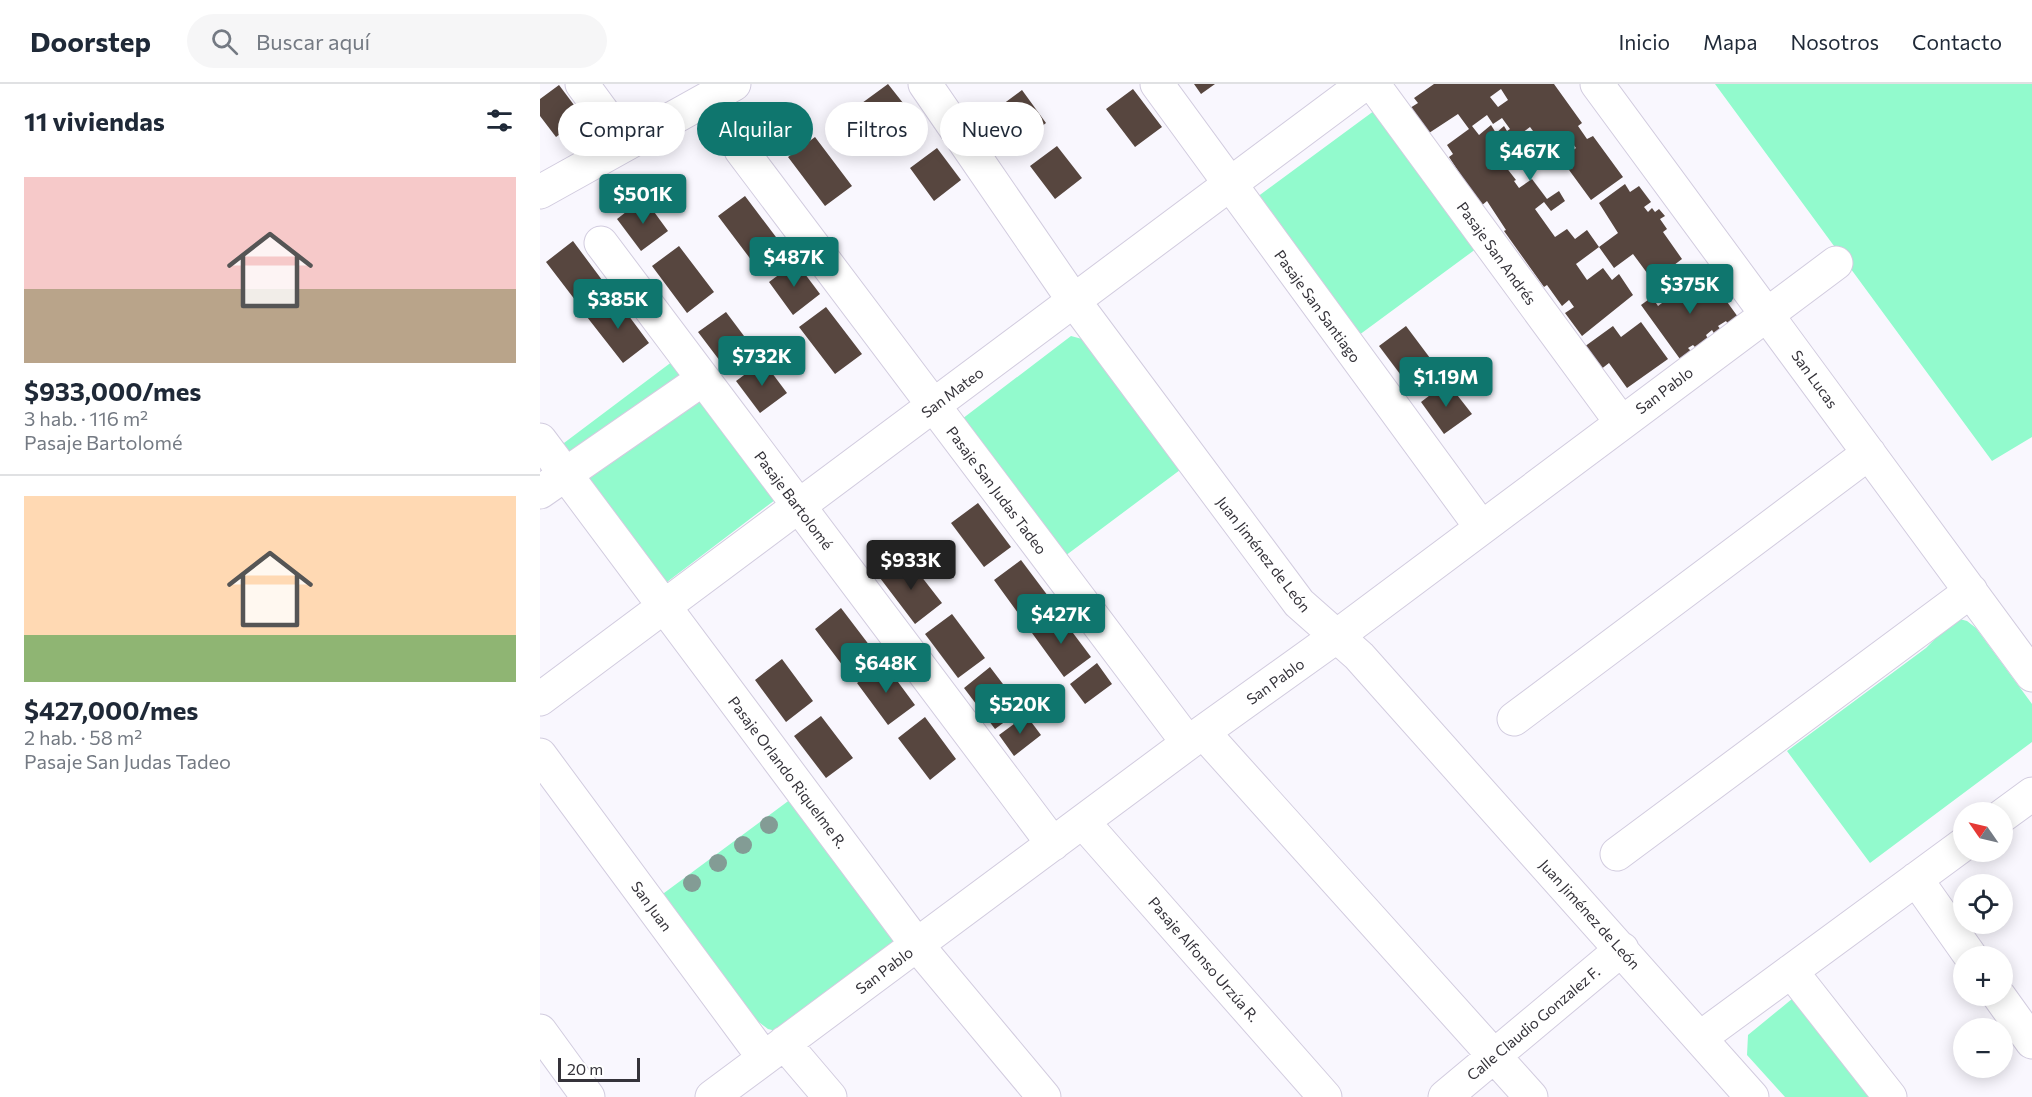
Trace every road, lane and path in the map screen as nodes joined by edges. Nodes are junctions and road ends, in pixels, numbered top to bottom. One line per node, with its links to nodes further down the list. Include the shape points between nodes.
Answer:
1 (582, 84): 8 (street)
2 (734, 84): 9 (street)
3 (925, 84): 16 (street, Juan Jiménez de León)
4 (1157, 84): 12 (street, Pasaje San Santiago)
5 (1364, 84): 12 (street, San Mateo)
6 (1373, 84): 20 (street, Pasaje San Andrés)
7 (1597, 84): 17 (street, San Lucas)
8 (595, 102)
9 (685, 111)
10 (604, 156): 13 (street)
11 (746, 156): 19 (street, Pasaje San Judas Tadeo)
12 (1230, 184): 16 (street, San Mateo); 25 (street, Pasaje San Santiago)
13 (540, 192)
14 (601, 243): 18 (street, Pasaje Bartolomé)
15 (1836, 263): 17 (street, San Pablo)
16 (1074, 301): 19 (street, San Mateo); 28 (street, Juan Jiménez de León, via 1299,603)
17 (1767, 314): 20 (street, San Pablo); 22 (street, San Lucas)
18 (704, 379): 23 (street); 24 (street, Pasaje Bartolomé)
19 (934, 405): 24 (street, San Mateo); 32 (street, Pasaje San Judas Tadeo)
20 (1621, 422): 25 (street, San Pablo)
21 (540, 440): 23 (street, Pasaje Orlando Riquelme R.)
22 (1869, 453): 26 (street, San Lucas); 31 (street)
23 (553, 484): 27 (street, Pasaje Orlando Riquelme R.)
24 (799, 507): 27 (street, San Mateo); 37 (street, Pasaje Bartolomé)
25 (1480, 527): 28 (street, San Pablo)
26 (1971, 591): 29 (street, San Lucas); 39 (street)
27 (664, 607): 30 (street, San Mateo); 41 (street, Pasaje Orlando Riquelme R.)
28 (1337, 636): 32 (street, San Pablo); 43 (street, Juan Jiménez de León)
29 (2032, 675)
30 (540, 699)
31 (1514, 719)
32 (1196, 738): 36 (street, San Pablo); 50 (street, Pasaje San Judas Tadeo)
33 (540, 755): 49 (street, San Juan)
34 (2032, 794): 35 (street)
35 (2013, 808)
36 (1083, 822): 37 (street, San Pablo); 55 (street, Pasaje Alfonso Urzúa R.)
37 (1053, 844): 41 (street, San Pablo)
38 (1953, 852): 40 (street)
39 (1617, 854)
40 (1916, 879): 42 (street); 44 (street)
41 (917, 945): 49 (street, San Pablo); 54 (street, Pasaje Orlando Riquelme R.)
42 (1963, 946)
43 (1622, 950): 47 (street, Juan Jiménez de León); 50 (street, Calle Claudio Gonzalez F.)
44 (1791, 971): 47 (street); 59 (street)
45 (2006, 1006): 48 (street)
46 (540, 1031): 51 (street)
47 (1700, 1038): 58 (street, Juan Jiménez de León)
48 (2032, 1042)
49 (774, 1051): 52 (street, San Pablo); 53 (street, San Juan)
50 (1494, 1056): 56 (street, Calle Claudio Gonzalez F.); 57 (street, Pasaje San Judas Tadeo)
51 (588, 1097)
52 (712, 1097)
53 (830, 1097)
54 (1044, 1097)
55 (1325, 1097)
56 (1445, 1097)
57 (1531, 1097)
58 (1752, 1097)
59 (1890, 1097)

